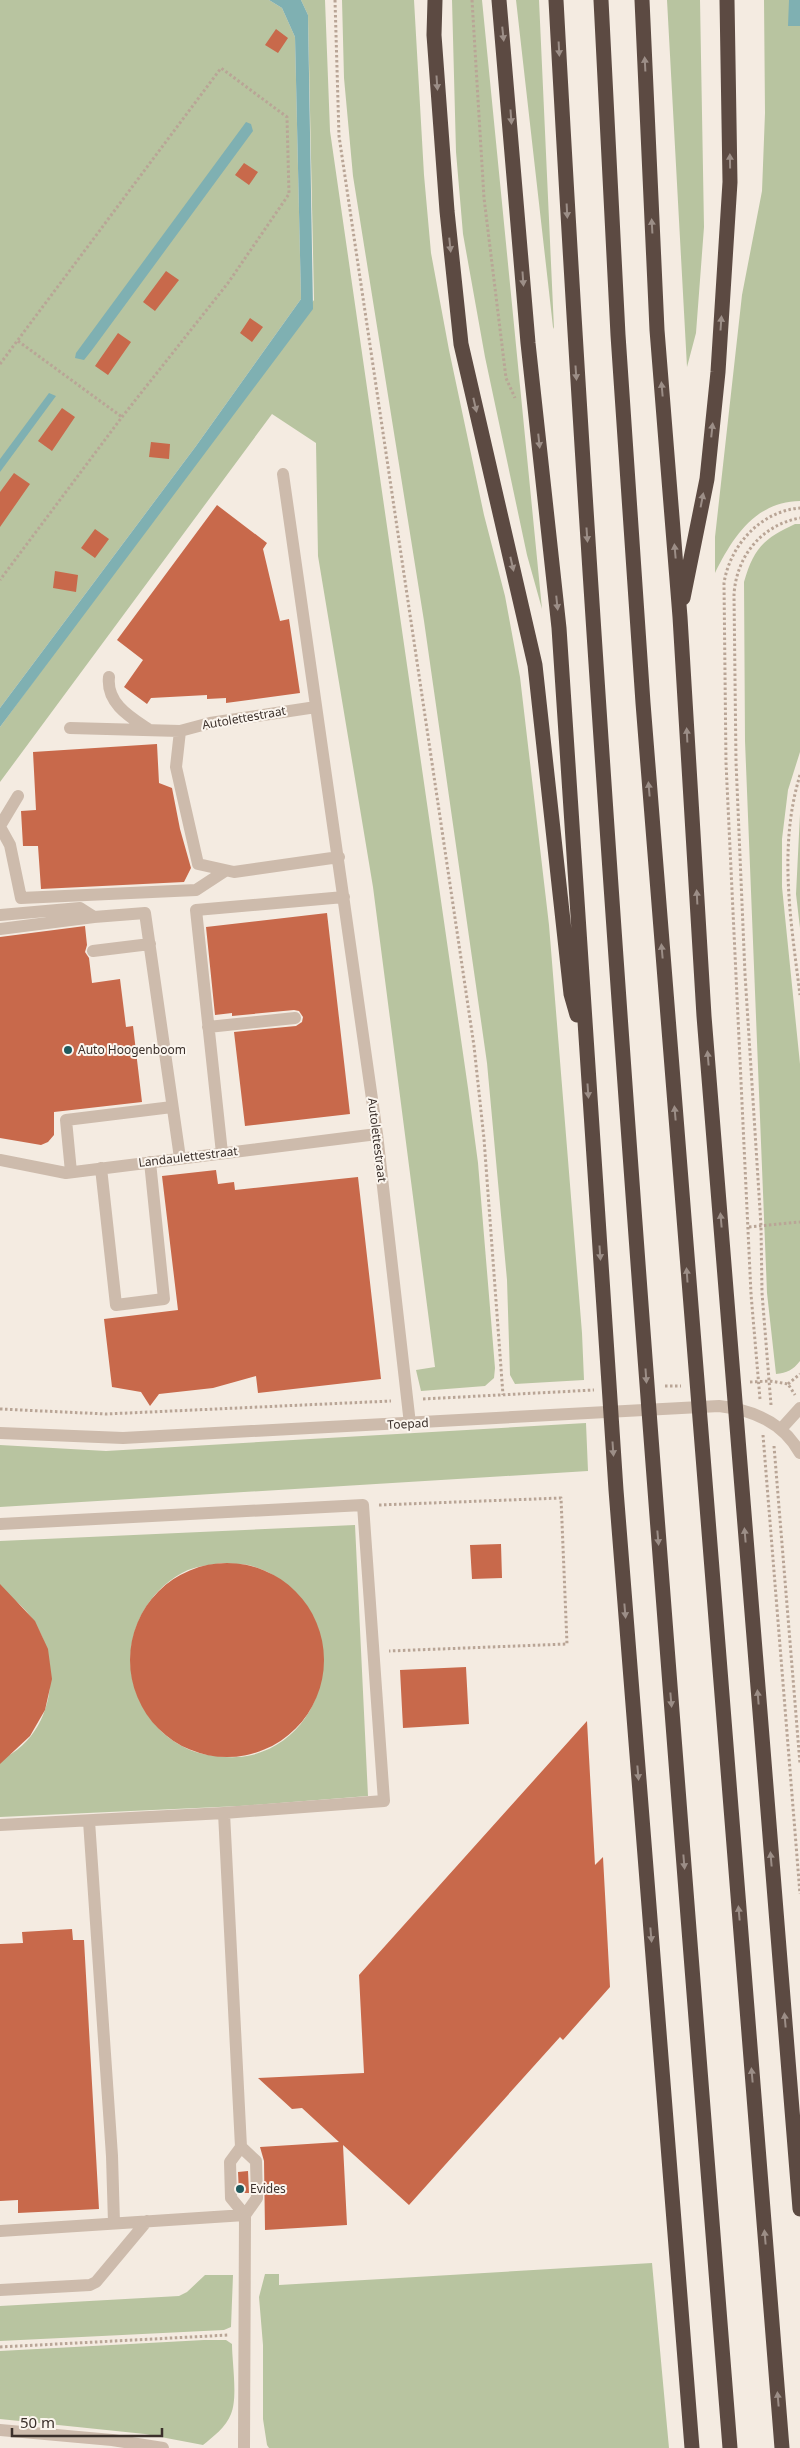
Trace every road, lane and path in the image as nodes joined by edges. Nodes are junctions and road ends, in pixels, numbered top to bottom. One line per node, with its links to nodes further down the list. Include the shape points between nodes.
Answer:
1 (335, 0): 51 (path, via 339,136 474,1046)
2 (435, 0): 37 (highway, one-way to 37, via 434,34 447,211 461,344 535,665 571,994)
3 (472, 0): 11 (path, via 484,198 506,378)
4 (499, 0): 37 (highway, one-way to 37, via 528,343 559,628)
5 (556, 0): 84 (highway, one-way to 84, via 597,692 642,1328)
6 (601, 0): 85 (highway, one-way to 6, via 640,673)
7 (642, 0): 17 (highway, one-way to 7, via 657,330)
8 (727, 0): 17 (highway, one-way to 8, via 706,479 718,372 730,182)
9 (18, 341): 10 (path); 12 (path); 12 (path, via 221,68 287,117 289,194 228,283)
10 (0, 364)
11 (517, 402)
12 (122, 417): 16 (path)
13 (283, 474): 19 (street, Autolettestraat)
14 (800, 508): 47 (path, via 773,515 753,529 730,560 724,583 726,763)
15 (800, 518): 48 (path, via 777,525 760,537 740,564 734,589 736,772)
16 (0, 580)
17 (680, 617): 72 (highway, one-way to 17, via 704,1016)
18 (109, 677): 21 (street, via 114,701 126,714)
19 (316, 707): 22 (street, Autolettestraat, via 210,722); 26 (street, Autolettestraat)
20 (70, 728): 21 (street, Autolettestraat)
21 (150, 730): 22 (street, Autolettestraat)
22 (180, 731): 27 (street, via 176,767 198,864)
23 (800, 775): 34 (path, via 790,814 787,887)
24 (18, 796): 25 (street)
25 (0, 826): 27 (street, via 10,845 21,898 196,890)
26 (339, 857): 27 (street); 28 (street, Autolettestraat)
27 (225, 871)
28 (344, 897): 36 (street, via 196,910); 39 (street, Autolettestraat)
29 (0, 915): 30 (street, via 80,908)
30 (94, 917): 31 (street); 32 (street, via 145,913)
31 (0, 929)
32 (150, 944): 33 (street); 38 (street)
33 (93, 951)
34 (800, 995)
35 (295, 1018): 36 (street)
36 (208, 1028): 40 (street)
37 (585, 1043): 83 (highway, one-way to 83, via 617,1510)
38 (172, 1107): 41 (street); 45 (street, via 66,1120)
39 (377, 1134): 40 (street, Landaulettestraat); 52 (street, Autolettestraat)
40 (222, 1153): 41 (street, Landaulettestraat)
41 (180, 1158): 43 (street, Landaulettestraat)
42 (0, 1160): 45 (street, Landaulettestraat)
43 (150, 1162): 44 (street, Landaulettestraat); 44 (street, via 164,1299 116,1305)
44 (101, 1168): 45 (street, Landaulettestraat)
45 (71, 1172)
46 (800, 1222): 48 (path)
47 (749, 1226): 48 (path); 53 (path)
48 (761, 1226): 56 (path, via 762,1293)
49 (800, 1374): 50 (path)
50 (788, 1384)
51 (503, 1395)
52 (408, 1400): 54 (path, Toepad, via 106,1414); 57 (street, Autolettestraat)
53 (760, 1402)
54 (0, 1408)
55 (800, 1408): 58 (street)
56 (771, 1411)
57 (410, 1424): 58 (street, Toepad, via 719,1406 760,1416); 60 (street, Toepad, via 123,1438)
58 (781, 1429): 62 (street, Toepad)
59 (762, 1432): 70 (path)
60 (0, 1433)
61 (774, 1440): 66 (path)
62 (799, 1449)
63 (363, 1506): 64 (street); 65 (street); 65 (path, via 560,1498 568,1644)
64 (0, 1524)
65 (373, 1651): 67 (street, via 384,1801)
66 (800, 1764)
67 (224, 1813): 68 (street); 71 (street)
68 (89, 1821): 69 (street); 75 (street, via 112,2146)
69 (0, 1825)
70 (800, 1894)
71 (241, 2147): 73 (street, via 230,2162 232,2198); 73 (street, via 256,2162 257,2198)
72 (800, 2209)
73 (245, 2215): 74 (street); 78 (street)
74 (147, 2221): 75 (street); 77 (street, via 90,2285)
75 (114, 2223): 76 (street)
76 (0, 2231)
77 (0, 2290)
78 (246, 2334): 79 (path); 82 (street)
79 (0, 2347)
80 (0, 2430): 81 (street)
81 (163, 2448)
82 (244, 2448)
83 (692, 2448)
84 (730, 2448)
85 (782, 2448)

